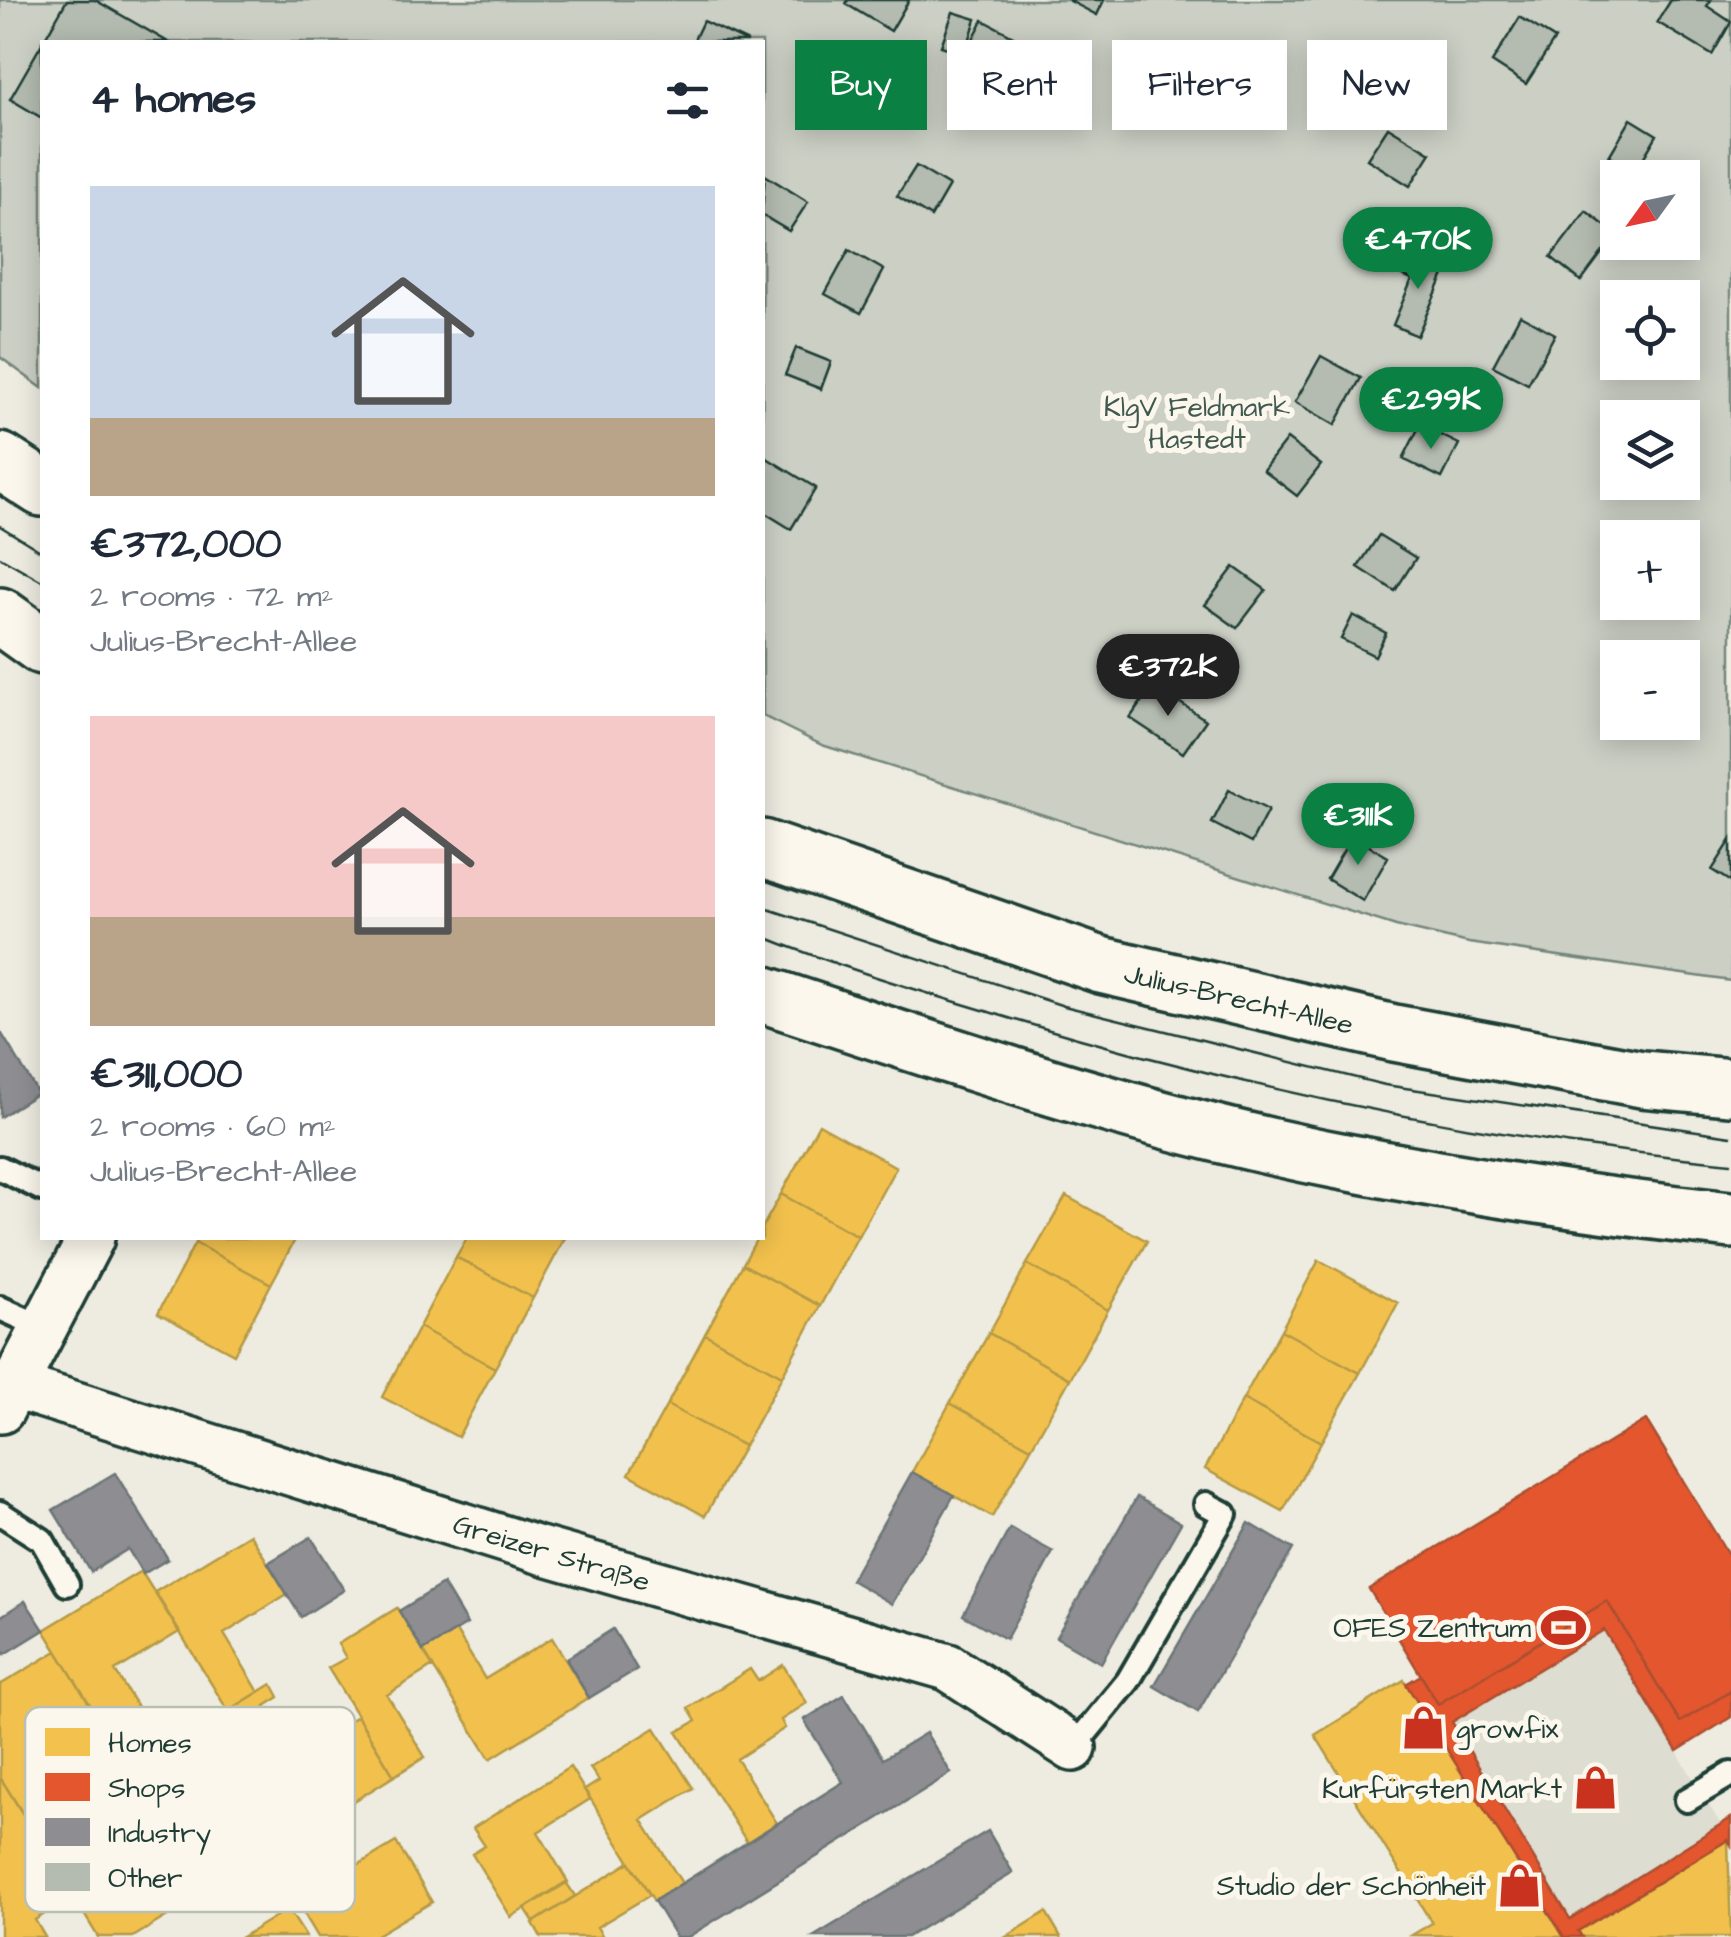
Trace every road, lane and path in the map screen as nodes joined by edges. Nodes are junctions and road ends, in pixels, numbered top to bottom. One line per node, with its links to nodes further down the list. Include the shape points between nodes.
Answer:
1 (0, 461): 2 (main road)
2 (40, 487)
3 (0, 616): 4 (main road)
4 (40, 645)
5 (765, 849): 7 (main road, Julius-Brecht-Allee, via 1100,966 1394,1033 1642,1079)
6 (765, 995): 10 (main road, via 1052,1088 1286,1149 1610,1207)
7 (1731, 1087)
8 (0, 1168): 9 (lane)
9 (40, 1189)
10 (1731, 1220)
11 (90, 1240): 13 (street)
12 (0, 1308): 13 (lane)
13 (45, 1328): 14 (street)
14 (7, 1399): 18 (street, Greizer Straße, via 948,1667)
15 (1206, 1504): 18 (lane, via 1225,1514 1128,1682)
16 (0, 1513): 17 (lane, via 42,1540)
17 (67, 1584)
18 (1073, 1748)
19 (1731, 1774): 20 (lane)
20 (1688, 1800)

